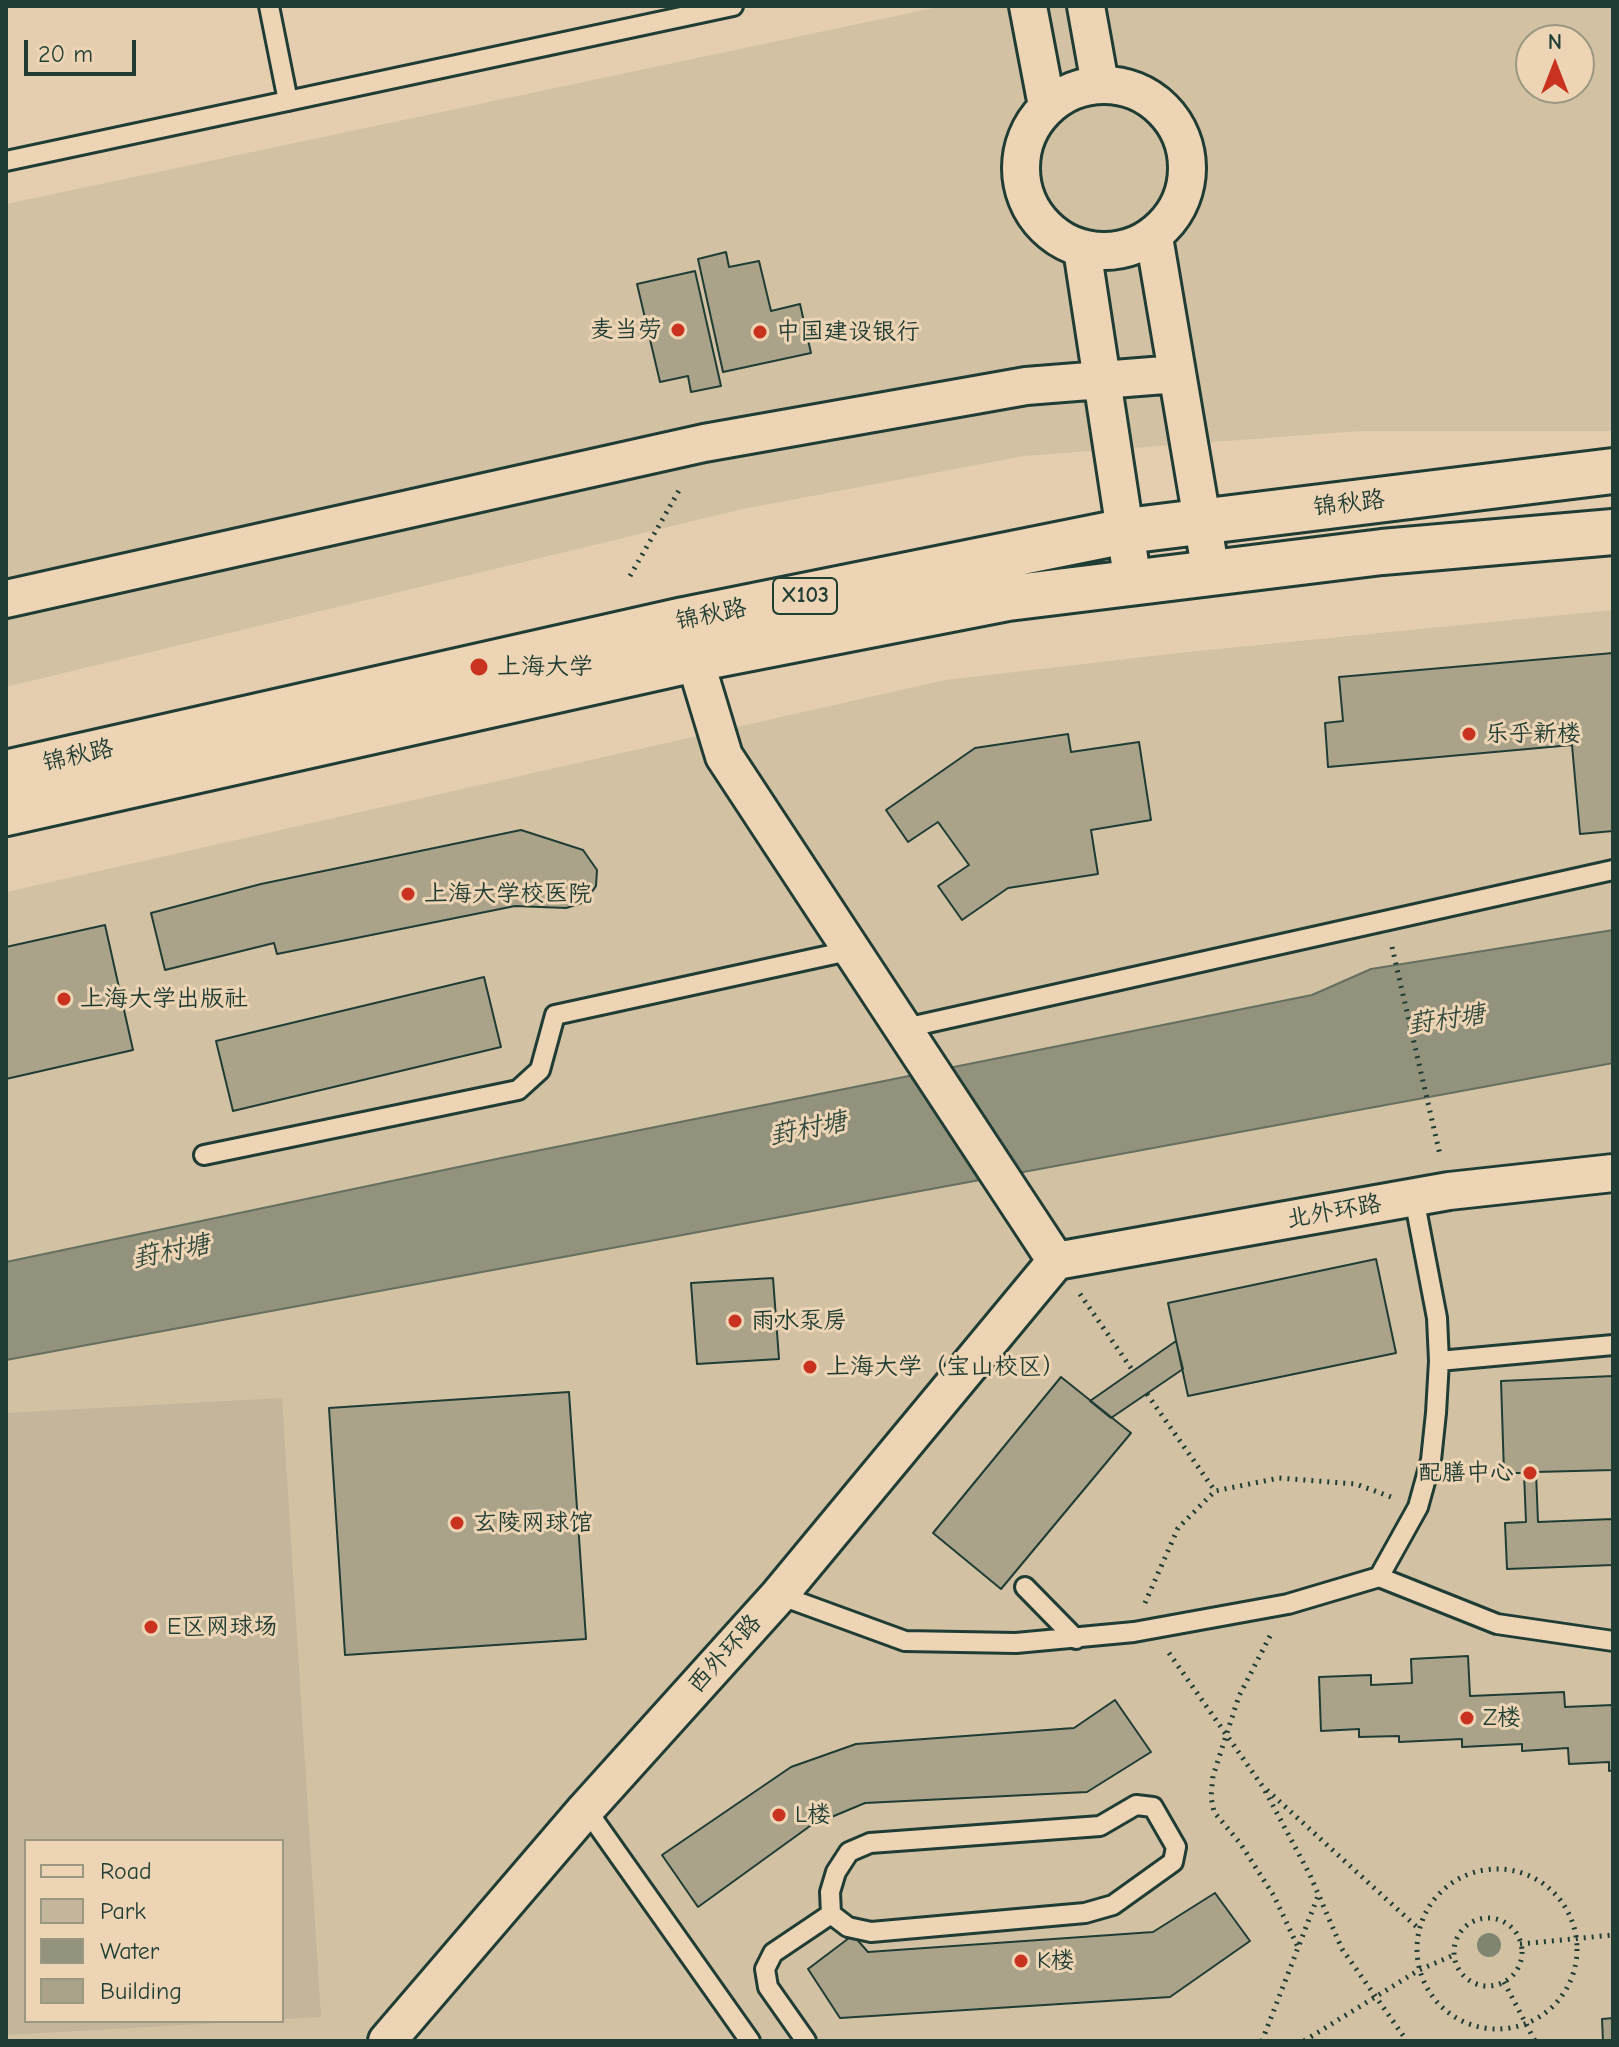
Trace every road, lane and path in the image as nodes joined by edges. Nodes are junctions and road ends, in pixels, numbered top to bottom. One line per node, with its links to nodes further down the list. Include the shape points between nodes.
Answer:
1 (269, 6): 6 (lane)
2 (733, 6): 6 (lane)
3 (1028, 6): 7 (street)
4 (1086, 6): 5 (street)
5 (1100, 84): 7 (street, via 1072,90); 9 (street, via 1142,93 1166,111 1187,153 1182,200)
6 (288, 101): 8 (lane)
7 (1047, 106): 10 (street, via 1029,128 1019,170 1025,199 1049,232)
8 (6, 161)
9 (1154, 237): 10 (street, via 1118,251); 11 (street)
10 (1082, 249): 12 (street)
11 (1177, 374): 12 (street); 15 (street)
12 (1102, 379): 13 (street, via 1026,386); 16 (street)
13 (704, 443): 19 (path); 21 (street)
14 (1613, 471): 15 (main road, 锦秋路 / X103)
15 (1203, 523): 16 (main road, 锦秋路 / X103); 18 (street)
16 (1126, 531): 20 (street); 22 (main road, 锦秋路 / X103)
17 (1613, 532): 18 (main road, 锦秋路 / X103)
18 (1211, 573): 20 (main road, 锦秋路 / X103)
19 (630, 576)
20 (1133, 583): 22 (main road, 锦秋路 / X103)
21 (6, 599)
22 (689, 640): 23 (main road, 锦秋路 / X103); 24 (main road, 锦秋路 / X103); 27 (street, via 724,756)
23 (6, 773)
24 (6, 813)
25 (1613, 870): 26 (lane)
26 (1386, 921): 28 (lane); 31 (path)
27 (853, 950): 28 (street); 29 (lane, via 555,1015 540,1070 518,1090)
28 (905, 1028): 33 (street)
29 (204, 1155)
30 (1613, 1173): 31 (street, 北外环路)
31 (1449, 1191): 32 (street, 北外环路)
32 (1414, 1198): 33 (street, 北外环路); 35 (lane, via 1437,1318)
33 (1056, 1261): 36 (path); 42 (street, 西外环路)
34 (1613, 1345): 35 (lane)
35 (1439, 1361): 39 (lane, via 1431,1460)
36 (1133, 1371)
37 (1147, 1394): 38 (path)
38 (1215, 1491): 39 (path, via 1279,1478 1356,1484); 44 (path, via 1178,1528)
39 (1418, 1507): 40 (lane)
40 (1379, 1577): 43 (lane); 46 (lane, via 1497,1624)
41 (1025, 1587): 45 (lane)
42 (779, 1595): 45 (lane, via 905,1641); 50 (street, 西外环路)
43 (1288, 1604): 44 (lane); 48 (path, via 1239,1696)
44 (1134, 1632): 45 (lane)
45 (1076, 1639)
46 (1613, 1641)
47 (1178, 1644): 48 (path, via 1164,1646)
48 (1225, 1736): 49 (path); 57 (path, via 1213,1776 1214,1812 1274,1896)
49 (1263, 1787): 51 (path); 53 (path)
50 (586, 1809): 63 (street, 西外环路); 64 (lane)
51 (1318, 1895): 57 (path); 61 (path, via 1342,1949)
52 (831, 1914): 52 (lane, via 848,1927 871,1932 1085,1913 1113,1905 1173,1862 1176,1847 1153,1807 1136,1805 1100,1826 870,1843 849,1852 836,1872); 65 (lane, via 773,1953 765,1969 768,1987)
53 (1419, 1929): 55 (path, via 1427,1909 1449,1886 1476,1872 1497,1869 1538,1880 1555,1893 1568,1909); 59 (path)
54 (1613, 1935): 55 (path)
55 (1577, 1938): 56 (path); 62 (path, via 1575,1970 1567,1990 1554,2007)
56 (1520, 1944): 58 (path, via 1510,1926 1486,1919 1462,1930); 60 (path, via 1521,1962)
57 (1298, 1947): 66 (path)
58 (1454, 1955): 59 (path); 60 (path, via 1467,1979 1479,1985)
59 (1419, 1970): 61 (path); 62 (path, via 1427,1989 1457,2019 1497,2030)
60 (1504, 1982): 62 (path)
61 (1377, 1999): 67 (path); 68 (path)
62 (1526, 2024): 69 (path)
63 (387, 2041)
64 (750, 2041)
65 (806, 2041)
66 (1262, 2041)
67 (1304, 2041)
68 (1407, 2041)
69 (1535, 2041)

